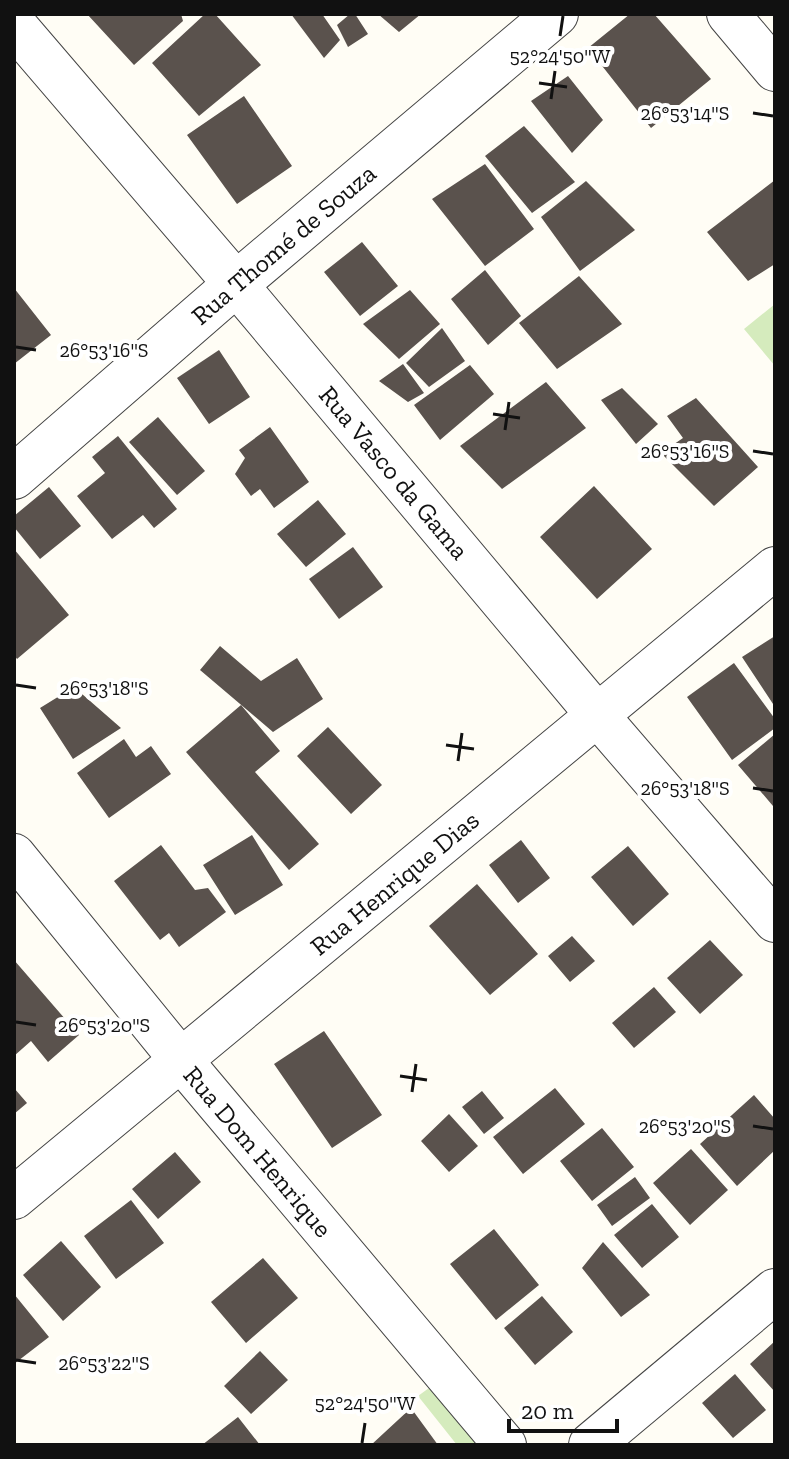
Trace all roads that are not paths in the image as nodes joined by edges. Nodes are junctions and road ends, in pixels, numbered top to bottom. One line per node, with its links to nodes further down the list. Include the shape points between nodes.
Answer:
1 (556, 14): 5 (street, Rua Thomé de Souza)
2 (728, 14): 4 (street)
3 (14, 25): 5 (street, Rua Vasco da Gama)
4 (775, 70)
5 (236, 284): 6 (street, Rua Thomé de Souza); 8 (street, Rua Vasco da Gama)
6 (14, 477)
7 (775, 568): 8 (street, Rua Henrique Dias)
8 (598, 716): 10 (street, Rua Vasco da Gama); 11 (street, Rua Henrique Dias)
9 (14, 855): 11 (street, Rua Dom Henrique)
10 (775, 921)
11 (180, 1059): 12 (street, Rua Henrique Dias); 14 (street, Rua Dom Henrique)
12 (14, 1198)
13 (775, 1291): 15 (street)
14 (505, 1445)
15 (591, 1445)

